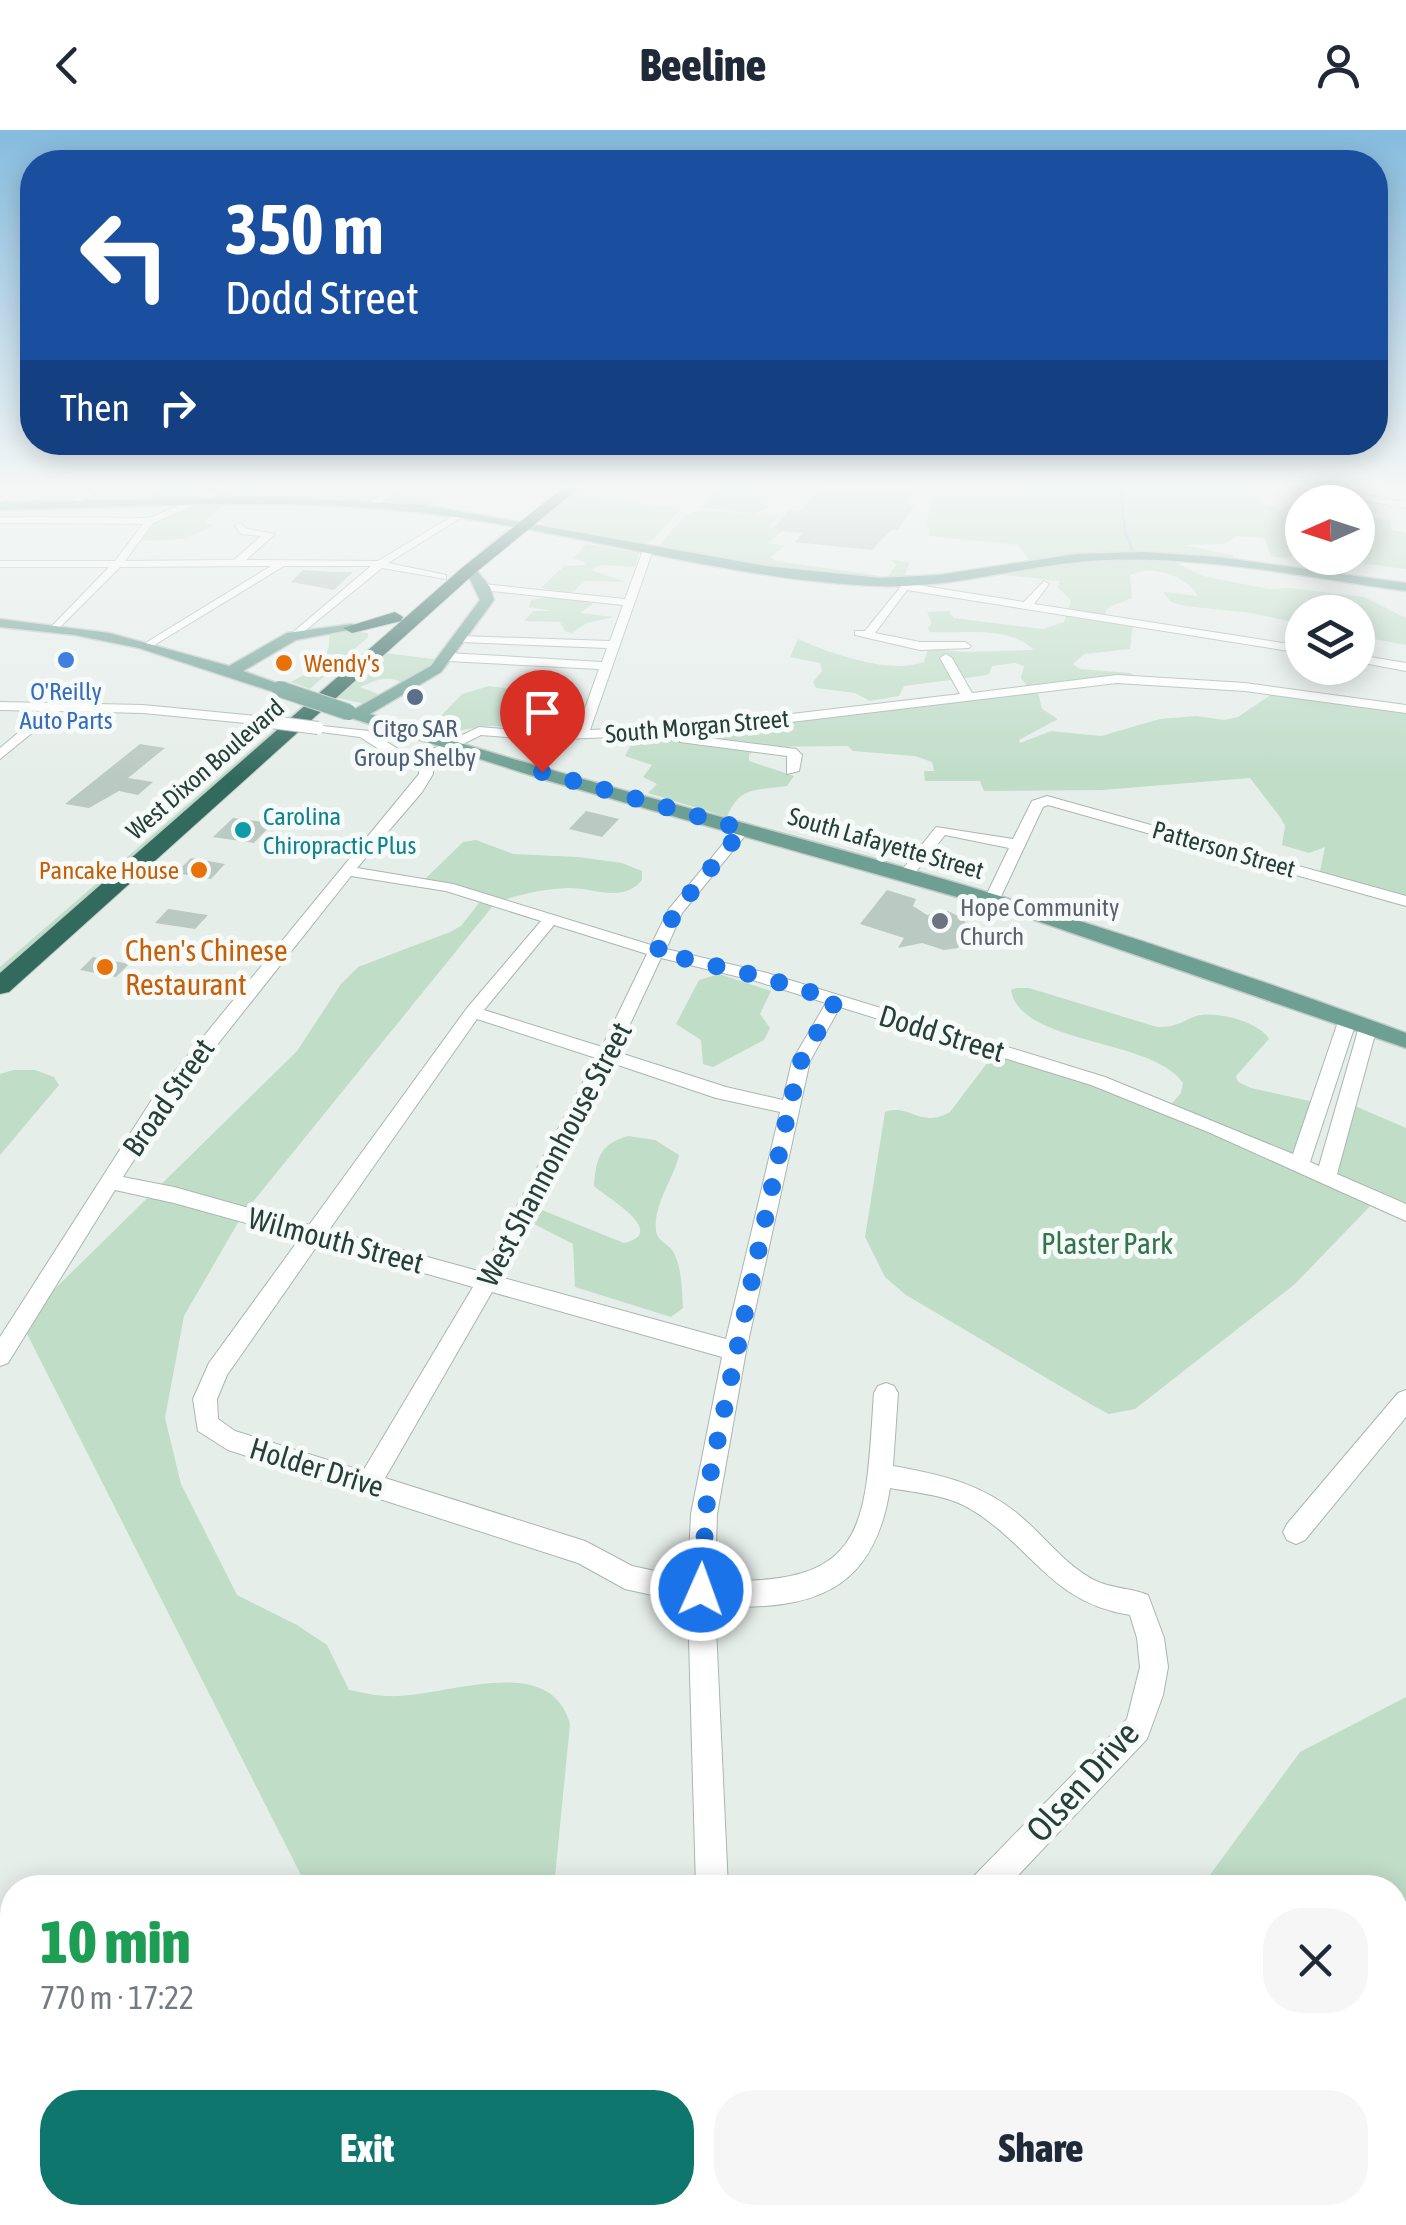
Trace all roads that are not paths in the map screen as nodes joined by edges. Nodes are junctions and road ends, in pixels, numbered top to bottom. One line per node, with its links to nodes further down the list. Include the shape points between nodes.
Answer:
1 (100, 582): 21 (street)
2 (253, 582): 26 (street)
3 (358, 582): 23 (street)
4 (438, 582): 12 (street)
5 (448, 582): 12 (highway)
6 (449, 582): 12 (highway)
7 (479, 582): 15 (main road)
8 (635, 582): 17 (street)
9 (878, 582): 13 (main road)
10 (928, 582): 13 (main road)
11 (1360, 582): 16 (main road)
12 (445, 584): 15 (main road); 19 (highway); 40 (highway)
13 (905, 584): 18 (street); 28 (street, via 864,634 920,646)
14 (1044, 584): 18 (street)
15 (483, 586): 17 (street); 25 (main road, via 486,602)
16 (1406, 588)
17 (626, 602): 27 (street)
18 (1026, 606): 29 (street)
19 (395, 617): 22 (highway); 24 (highway)
20 (0, 623): 21 (main road, South Lafayette Street)
21 (57, 627): 26 (main road, South Lafayette Street)
22 (352, 628): 23 (main road); 24 (highway)
23 (296, 634): 35 (main road)
24 (376, 634): 40 (highway)
25 (461, 639): 27 (street); 30 (main road)
26 (151, 644): 35 (main road, South Lafayette Street)
27 (612, 645): 33 (street)
28 (965, 646)
29 (1285, 647)
30 (448, 657): 33 (street); 41 (main road, via 428,675)
31 (946, 658): 36 (street)
32 (1375, 662): 34 (street)
33 (604, 666): 43 (street)
34 (1406, 667)
35 (232, 672): 40 (main road, South Lafayette Street)
36 (968, 697): 39 (street, South Morgan Street, via 1145,679); 42 (street, South Morgan Street)
37 (0, 706): 38 (street)
38 (58, 706): 40 (street, bridge, via 256,720); 45 (street)
39 (1406, 709)
40 (300, 710): 41 (main road, South Lafayette Street, bridge); 46 (street, via 405,758); 56 (highway, West Dixon Boulevard); 57 (highway, West Dixon Boulevard)
41 (352, 714): 44 (main road, South Lafayette Street)
42 (648, 733): 43 (street, South Morgan Street); 47 (street, via 791,752)
43 (582, 735): 44 (street, South Morgan Street, via 483,730)
44 (448, 745): 46 (street, South Morgan Street); 48 (main road, South Lafayette Street)
45 (0, 755)
46 (426, 759): 50 (street, Broad Street, via 417,790)
47 (792, 771)
48 (743, 829): 51 (main road, South Lafayette Street); 55 (street, West Shannonhouse Street, via 675,912)
49 (1019, 845): 51 (street, via 941,830); 52 (street); 53 (street, Patterson Street, via 1042,800 1052,800)
50 (346, 871): 54 (street, Dodd Street, via 448,887); 66 (street, Broad Street, via 160,1103)
51 (906, 874): 52 (main road, South Lafayette Street)
52 (992, 900): 60 (main road, South Lafayette Street)
53 (1406, 901)
54 (552, 919): 55 (street, Dodd Street); 59 (street, Holder Drive)
55 (657, 952): 58 (street, Dodd Street); 62 (street, West Shannonhouse Street)
56 (0, 960)
57 (0, 986)
58 (836, 1000): 63 (street, via 801,1061); 64 (street, Dodd Street, via 1098,1081)
59 (474, 1012): 62 (street); 68 (street, Holder Drive)
60 (1358, 1023): 61 (main road, South Lafayette Street); 64 (street); 65 (street)
61 (1406, 1041)
62 (606, 1057): 63 (street); 69 (street, West Shannonhouse Street)
63 (789, 1108): 70 (street)
64 (1300, 1165): 65 (street, Dodd Street)
65 (1326, 1177): 67 (street, Dodd Street)
66 (110, 1182): 68 (street, Wilmouth Street); 71 (street, Broad Street)
67 (1406, 1213)
68 (312, 1233): 69 (street, Wilmouth Street); 75 (street, Holder Drive, via 217,1370 205,1398 206,1424 228,1440)
69 (487, 1282): 70 (street, Wilmouth Street); 75 (street, West Shannonhouse Street)
70 (735, 1351): 77 (street, via 708,1485)
71 (0, 1356)
72 (886, 1393): 74 (street, Holder Drive)
73 (1406, 1400): 76 (street)
74 (880, 1475): 77 (street, Holder Drive, via 856,1553 841,1571 794,1592); 79 (street, Olsen Drive, via 979,1500 1082,1587 1139,1604 1153,1636 1150,1698 1137,1729)
75 (369, 1483): 77 (street, Holder Drive, via 585,1554 630,1579)
76 (1296, 1532)
77 (701, 1590): 78 (street)
78 (712, 1875)
79 (997, 1875)

